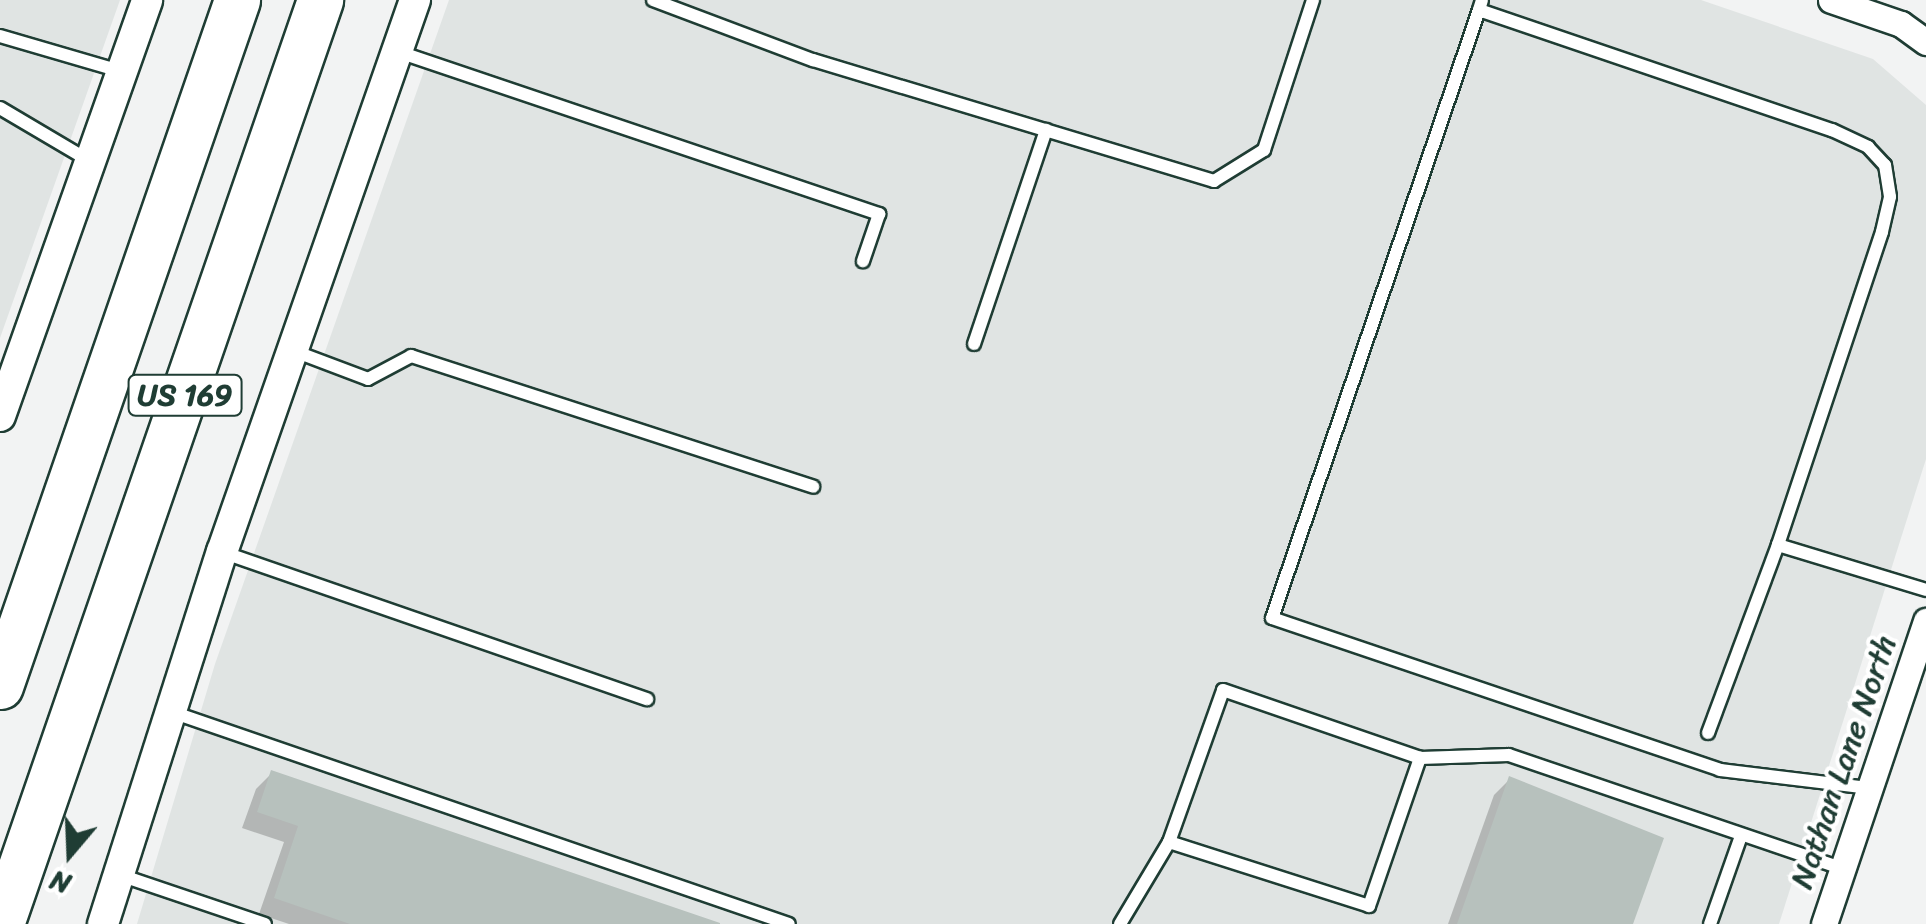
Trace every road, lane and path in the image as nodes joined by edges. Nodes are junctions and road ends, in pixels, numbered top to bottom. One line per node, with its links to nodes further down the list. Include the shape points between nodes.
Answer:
1 (147, 0): 12 (street)
2 (237, 0): 25 (highway, US 169)
3 (320, 0): 32 (highway, US 169)
4 (414, 0): 11 (street)
5 (653, 0): 14 (lane, via 813,60)
6 (1314, 0): 14 (lane, via 1264,150 1214,181)
7 (1831, 0): 10 (street, via 1902,24)
8 (1481, 5): 21 (lane, via 1832,130 1868,147 1885,166 1890,197 1882,232); 31 (lane, via 1272,618 1720,770)
9 (0, 36): 12 (lane)
10 (1926, 42)
11 (397, 52): 16 (lane, via 879,214); 18 (street)
12 (122, 72): 15 (street)
13 (0, 108): 15 (lane)
14 (1046, 130): 17 (lane)
15 (90, 162): 19 (street)
16 (862, 261)
17 (974, 344)
18 (292, 350): 20 (lane, via 368,379 411,356); 22 (street)
19 (0, 416)
20 (813, 486)
21 (1778, 546): 23 (lane); 29 (lane)
22 (222, 552): 27 (lane); 28 (street)
23 (1926, 590)
24 (1926, 622): 31 (street, Nathan Lane North)
25 (7, 658): 26 (highway, US 169)
26 (0, 686)
27 (647, 699)
28 (169, 712): 36 (street); 41 (lane)
29 (1708, 733)
30 (1420, 758): 33 (lane, via 1509,755); 34 (lane, via 1369,906); 34 (lane, via 1223,690)
31 (1868, 788): 35 (street, Nathan Lane North)
32 (48, 789): 37 (highway, US 169); 38 (highway)
33 (1740, 836): 35 (lane); 43 (lane)
34 (1169, 842): 42 (lane)
35 (1840, 868): 44 (street, Nathan Lane North)
36 (118, 874): 39 (street); 40 (lane)
37 (1, 924)
38 (11, 924)
39 (103, 924)
40 (264, 924)
41 (789, 924)
42 (1120, 924)
43 (1710, 924)
44 (1824, 924)

